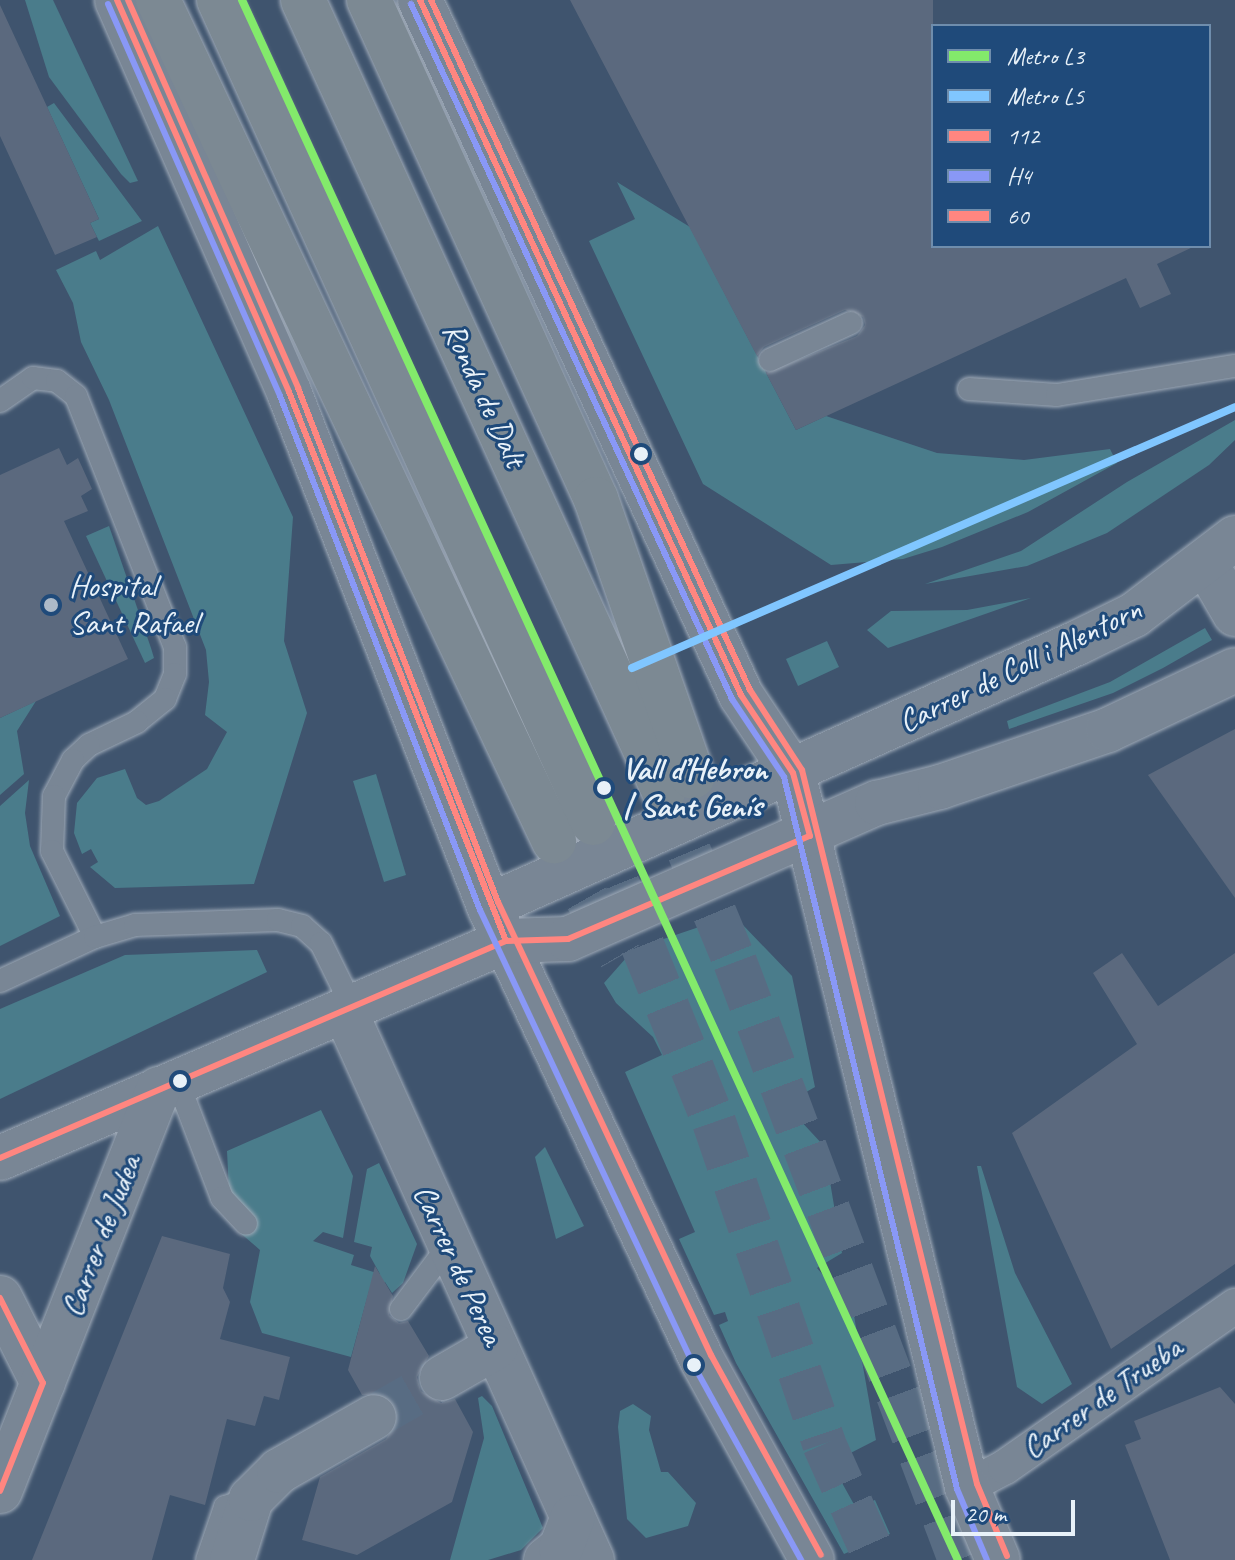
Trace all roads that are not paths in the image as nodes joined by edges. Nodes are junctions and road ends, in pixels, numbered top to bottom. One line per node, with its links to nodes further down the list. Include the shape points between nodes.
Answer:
1 (117, 0): 19 (street, via 289,392)
2 (158, 0): 18 (highway)
3 (219, 0): 16 (highway)
4 (303, 0): 5 (highway, Ronda de Dalt, via 679,784 596,499)
5 (369, 0)
6 (420, 0): 15 (street, via 741,695)
7 (851, 323): 8 (lane)
8 (770, 360)
9 (1235, 366): 10 (lane, via 1057,395)
10 (969, 389)
11 (0, 401): 20 (lane, via 33,378 57,381 76,396 175,647 175,674 165,699 145,717 89,745 73,760 54,796 52,851)
12 (1221, 551): 13 (street); 15 (street, Carrer de Coll i Alentorn, via 1134,615)
13 (1235, 614)
14 (1235, 670): 17 (street, via 1108,730 877,803)
15 (793, 773): 17 (street); 19 (street, Carrer de Coll i Alentorn)
16 (593, 823)
17 (810, 836): 19 (street, via 568,939); 34 (street)
18 (554, 841)
19 (497, 923): 22 (street, Carrer de Coll i Alentorn); 42 (street, via 702,1360)
20 (95, 937): 21 (lane); 22 (lane, via 135,925 290,922 321,943)
21 (0, 981)
22 (349, 1010): 23 (street, Carrer de Coll i Alentorn); 26 (street, Carrer de Perea)
23 (168, 1084): 24 (street, Carrer de Coll i Alentorn); 25 (lane, via 222,1198); 32 (street, Carrer de Judea)
24 (0, 1158)
25 (246, 1224)
26 (449, 1245): 29 (lane); 30 (street, Carrer de Perea)
27 (0, 1298): 32 (street, Carrer de Judea)
28 (1235, 1306): 34 (street, Carrer de Trueba, via 1005,1467)
29 (401, 1309)
30 (496, 1347): 31 (street); 37 (street, Carrer de Perea)
31 (442, 1378)
32 (43, 1383): 35 (street, Carrer de Judea)
33 (374, 1417): 36 (street, via 279,1471)
34 (967, 1487): 43 (street)
35 (0, 1491)
36 (251, 1499): 38 (lane, via 225,1507); 39 (street)
37 (573, 1517): 40 (street, via 561,1548); 41 (street, Carrer de Perea)
38 (207, 1560)
39 (232, 1560)
40 (546, 1560)
41 (592, 1560)
42 (812, 1560)
43 (998, 1560)

